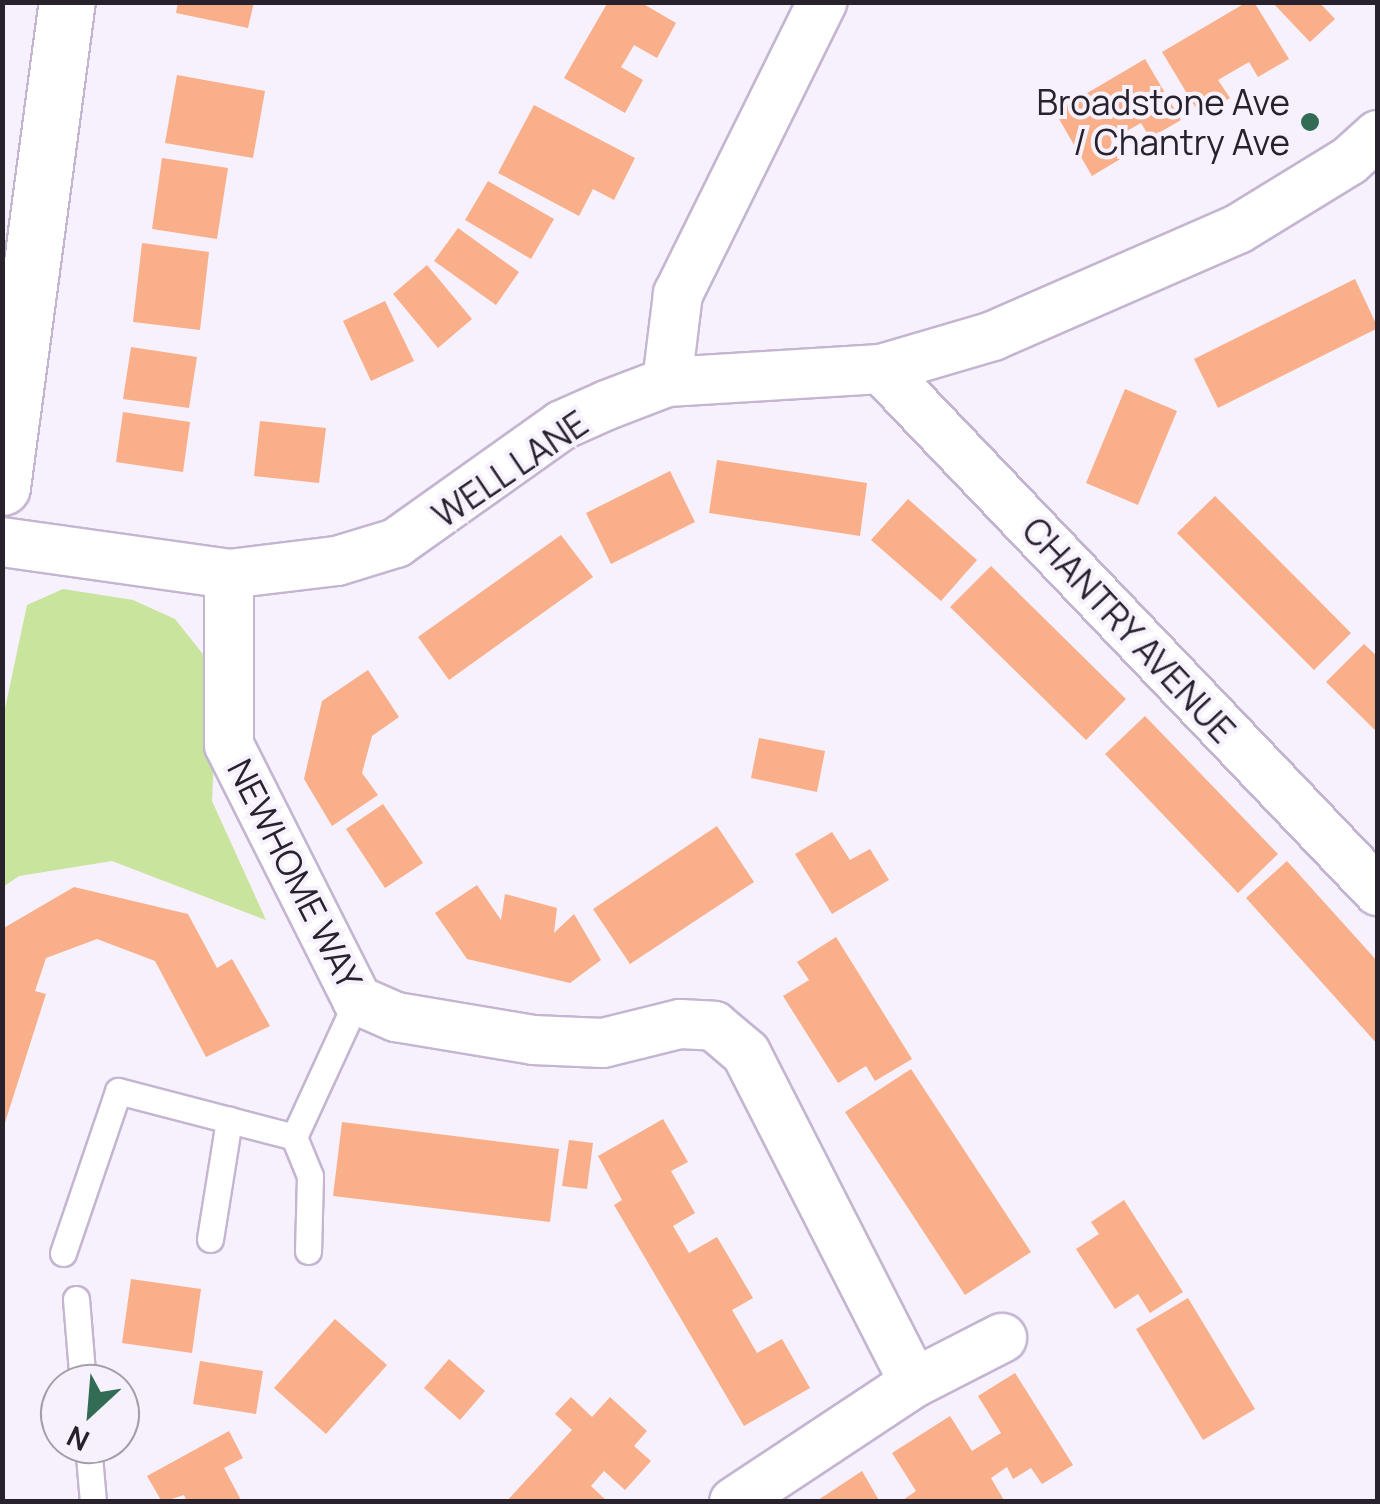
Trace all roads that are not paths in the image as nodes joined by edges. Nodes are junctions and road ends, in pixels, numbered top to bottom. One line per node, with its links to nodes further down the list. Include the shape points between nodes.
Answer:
1 (67, 2): 6 (street)
2 (822, 2): 5 (street, via 678,294)
3 (1378, 134): 4 (street, WELL LANE, via 1349,161 1238,229 994,336)
4 (881, 369): 5 (street, WELL LANE); 9 (street, CHANTRY AVENUE)
5 (667, 382): 8 (street, WELL LANE, via 562,424 396,543 337,561)
6 (2, 487)
7 (2, 542): 8 (street, WELL LANE)
8 (229, 574): 10 (street, NEWHOME WAY, via 229,745)
9 (1378, 891)
10 (358, 1000): 12 (lane); 19 (street, NEWHOME WAY, via 396,1018 533,1040 603,1042 680,1024 714,1026 746,1053)
11 (230, 1120): 12 (lane); 13 (lane); 15 (lane, via 118,1091)
12 (294, 1138): 14 (lane, via 310,1176)
13 (210, 1240)
14 (308, 1251)
15 (63, 1253)
16 (76, 1299): 18 (lane)
17 (1002, 1338): 19 (street)
18 (81, 1364)
19 (914, 1382): 22 (street)
20 (90, 1464): 21 (lane)
21 (93, 1502)
22 (734, 1502)

